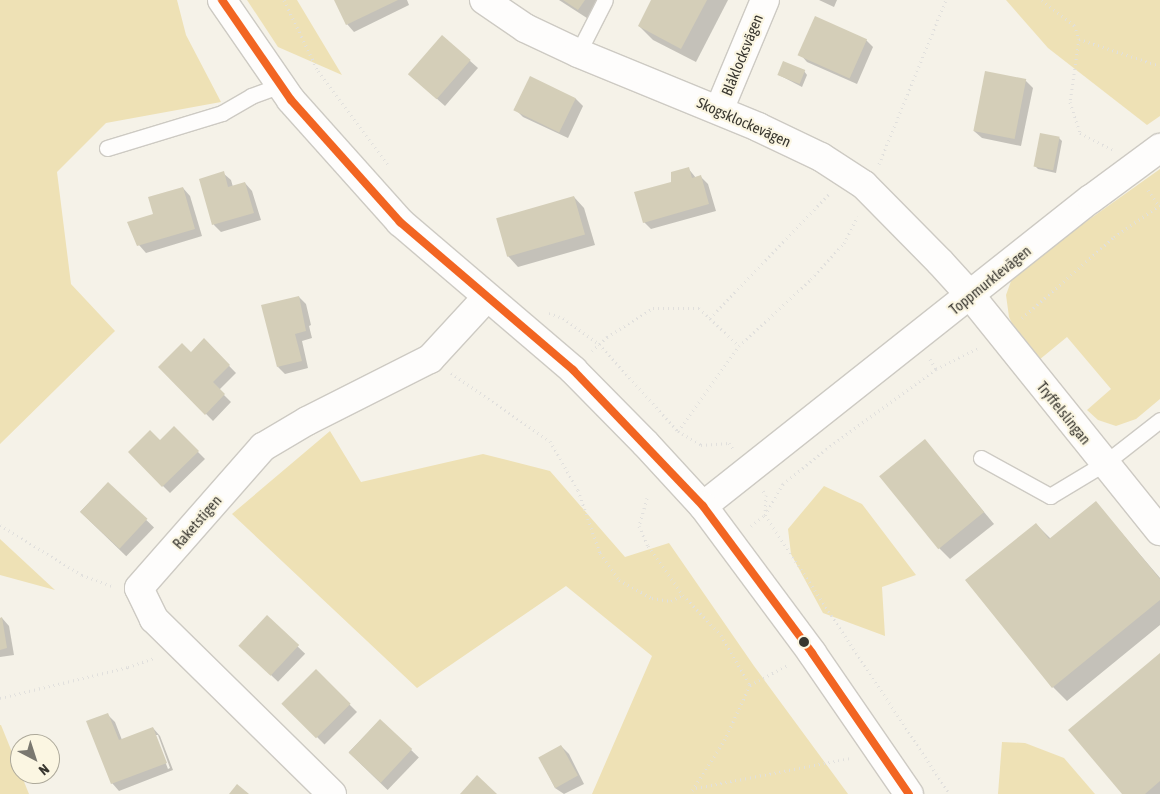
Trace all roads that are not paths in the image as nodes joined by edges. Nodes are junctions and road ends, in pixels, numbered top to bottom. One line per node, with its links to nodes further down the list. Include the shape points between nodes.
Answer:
1 (222, 0): 6 (street)
2 (484, 0): 5 (street, Skogsklockevägen, via 525,28)
3 (606, 0): 5 (lane)
4 (765, 0): 7 (street, Blåklocksvägen)
5 (578, 53): 7 (street, Skogsklockevägen)
6 (280, 84): 8 (lane, via 222,113); 11 (street, via 400,222)
7 (719, 110): 10 (street, Skogsklockevägen, via 821,157 864,185)
8 (107, 148)
9 (1160, 148): 10 (street, Toppmurklevägen)
10 (970, 295): 14 (street, Tryffelslingan); 15 (street, Toppmurklevägen)
11 (487, 296): 15 (street, via 573,370); 17 (street, Raketstigen, via 430,359 263,447 139,588 154,619)
12 (1160, 420): 14 (lane)
13 (981, 458): 14 (lane, via 1050,496)
14 (1105, 463): 16 (street, Tryffelslingan)
15 (703, 506): 18 (street, via 812,653)
16 (1160, 531)
17 (332, 794)
18 (909, 794)

